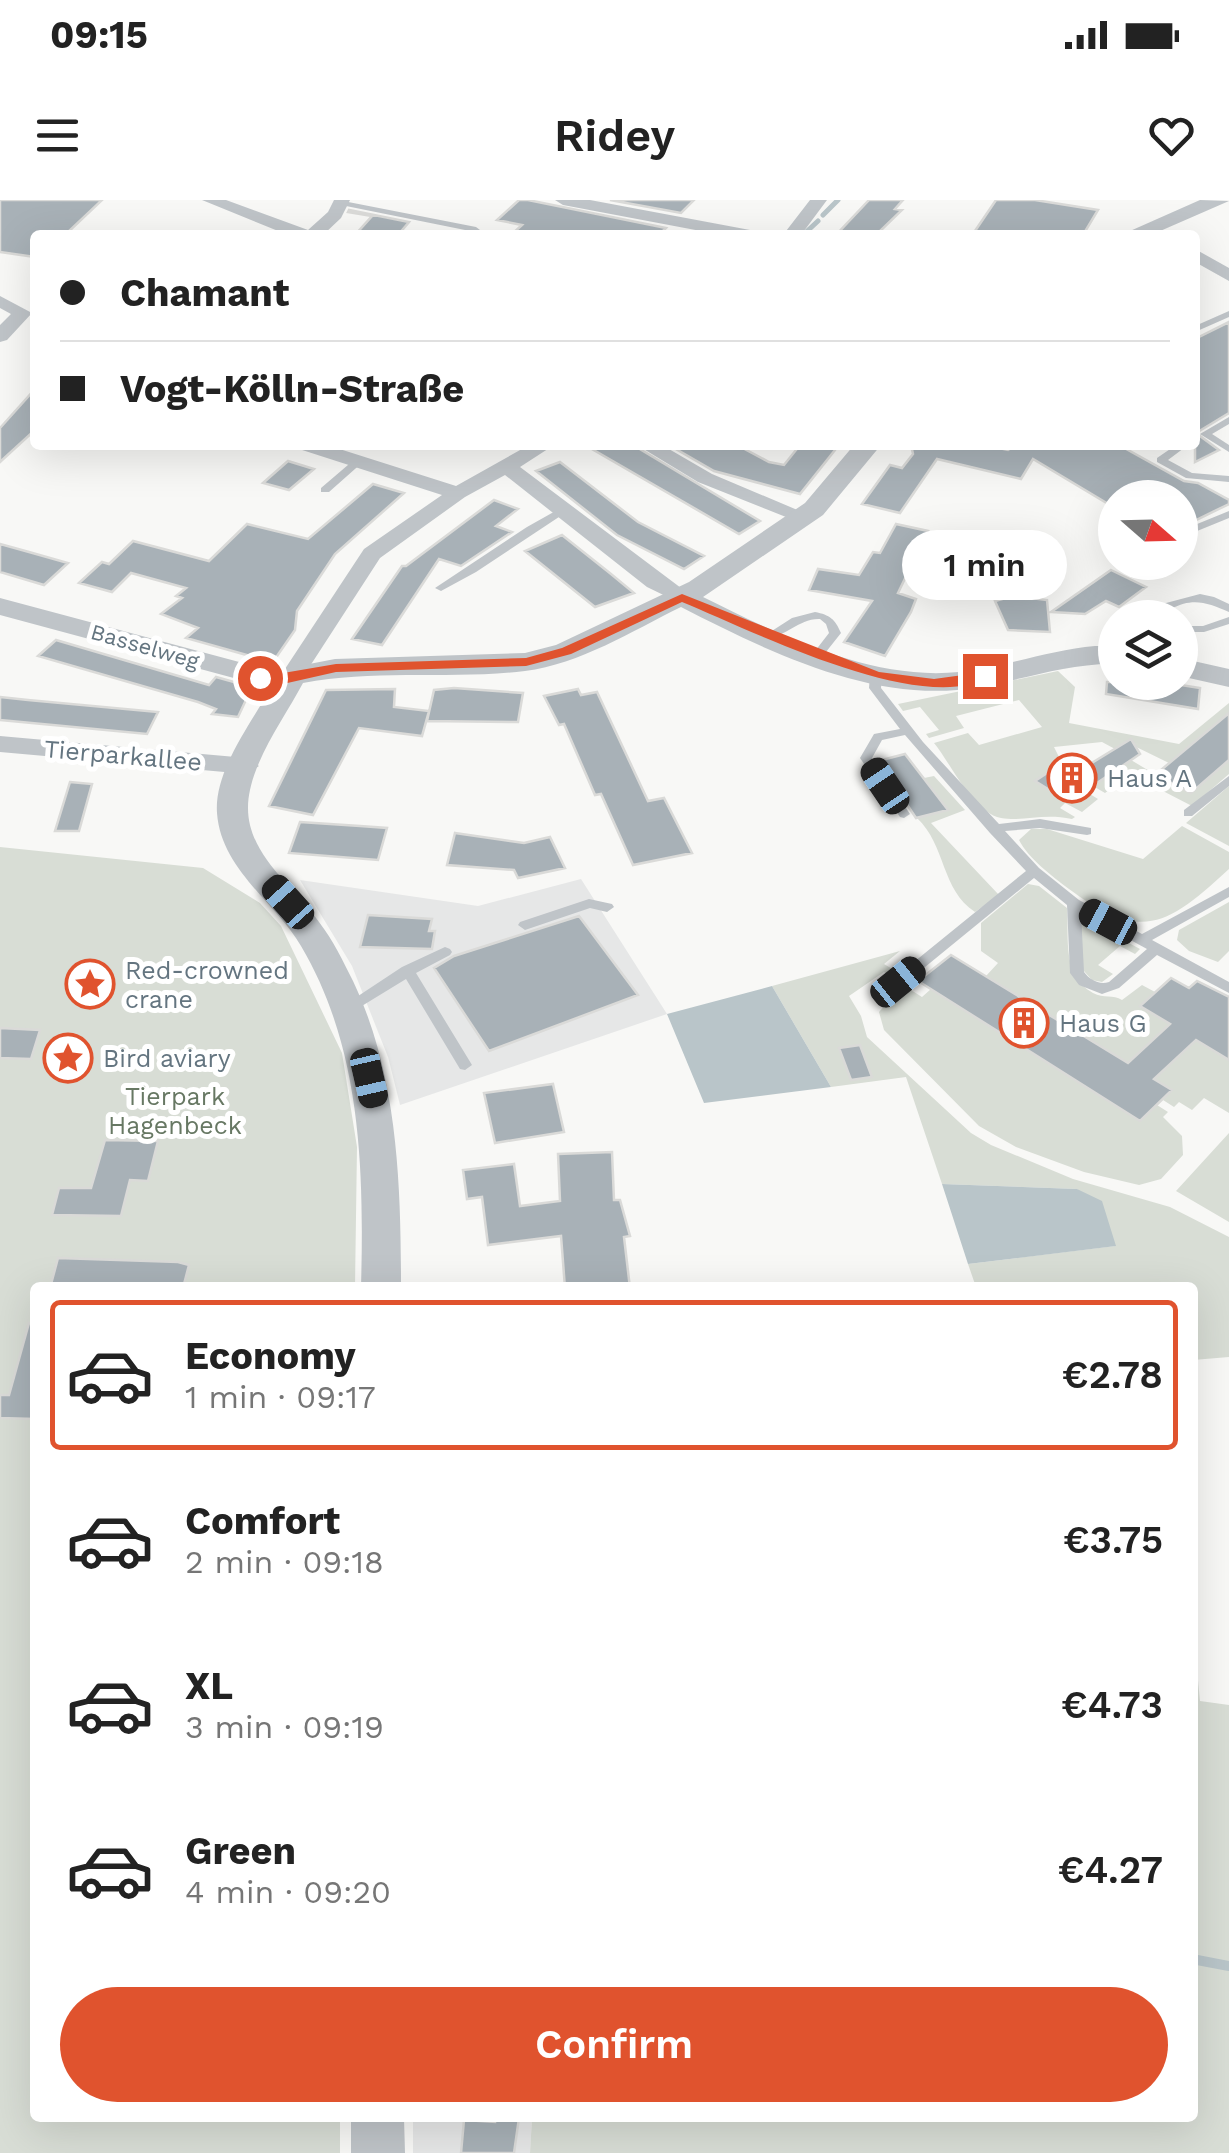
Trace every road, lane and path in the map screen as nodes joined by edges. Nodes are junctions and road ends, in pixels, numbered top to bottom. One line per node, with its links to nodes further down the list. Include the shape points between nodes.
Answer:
1 (210, 200): 6 (street)
2 (563, 200): 9 (street)
3 (820, 200): 10 (street)
4 (1219, 200): 11 (street)
5 (342, 201): 7 (street); 8 (lane)
6 (291, 230)
7 (318, 230)
8 (476, 230)
9 (723, 230)
10 (796, 230)
11 (1152, 230)
12 (1201, 258): 13 (street); 14 (street)
13 (1229, 259)
14 (1229, 276)
15 (0, 301): 18 (street, via 23,313)
16 (1229, 314): 17 (lane)
17 (1200, 327)
18 (0, 336)
19 (1229, 420): 20 (lane)
20 (1200, 436): 21 (lane)
21 (1229, 448)
22 (322, 450): 27 (street)
23 (536, 450): 28 (street)
24 (658, 450): 34 (street, via 705,478)
25 (864, 450): 34 (street, Basselweg)
26 (1172, 450): 29 (lane, via 1161,460 1190,476)
27 (358, 461): 30 (lane); 31 (street)
28 (507, 467): 31 (street); 32 (street)
29 (1229, 478)
30 (326, 490)
31 (458, 493): 46 (street, via 363,564)
32 (564, 511): 36 (lane); 37 (street)
33 (1229, 514): 35 (lane)
34 (804, 517): 37 (street, Basselweg)
35 (1198, 527)
36 (441, 588)
37 (682, 598): 45 (street); 46 (street, Basselweg, via 546,658 336,668)
38 (1187, 600): 40 (lane, via 1209,598)
39 (0, 606): 46 (street, Basselweg, via 260,678)
40 (1229, 609)
41 (1229, 620): 42 (lane)
42 (1198, 629)
43 (1098, 652): 45 (street, via 947,682)
44 (1198, 671): 47 (street)
45 (876, 675): 48 (lane, via 875,688)
46 (290, 678): 50 (street)
47 (1229, 678)
48 (908, 731): 53 (lane, via 878,738 866,758); 54 (lane)
49 (0, 744): 50 (street, Tierparkallee)
50 (246, 766): 67 (street, via 233,796 238,837 316,942)
51 (1229, 780): 52 (lane)
52 (1188, 813)
53 (904, 814)
54 (994, 830): 55 (lane, via 1046,823); 56 (lane)
55 (1087, 831)
56 (1034, 871): 58 (lane); 65 (lane)
57 (1229, 891): 61 (lane)
58 (1074, 903): 61 (lane); 62 (lane, via 1077,973 1084,982 1102,989 1114,985)
59 (607, 907): 60 (lane, via 589,902)
60 (526, 925)
61 (1142, 940): 62 (lane)
62 (1156, 948): 66 (lane)
63 (446, 952): 64 (lane)
64 (407, 970): 67 (lane); 68 (lane)
65 (898, 982)
66 (1229, 988)
67 (348, 1008): 69 (street, via 364,1053 381,1153)
68 (465, 1064)
69 (381, 1282)
70 (378, 2122): 71 (street)
71 (378, 2153)

